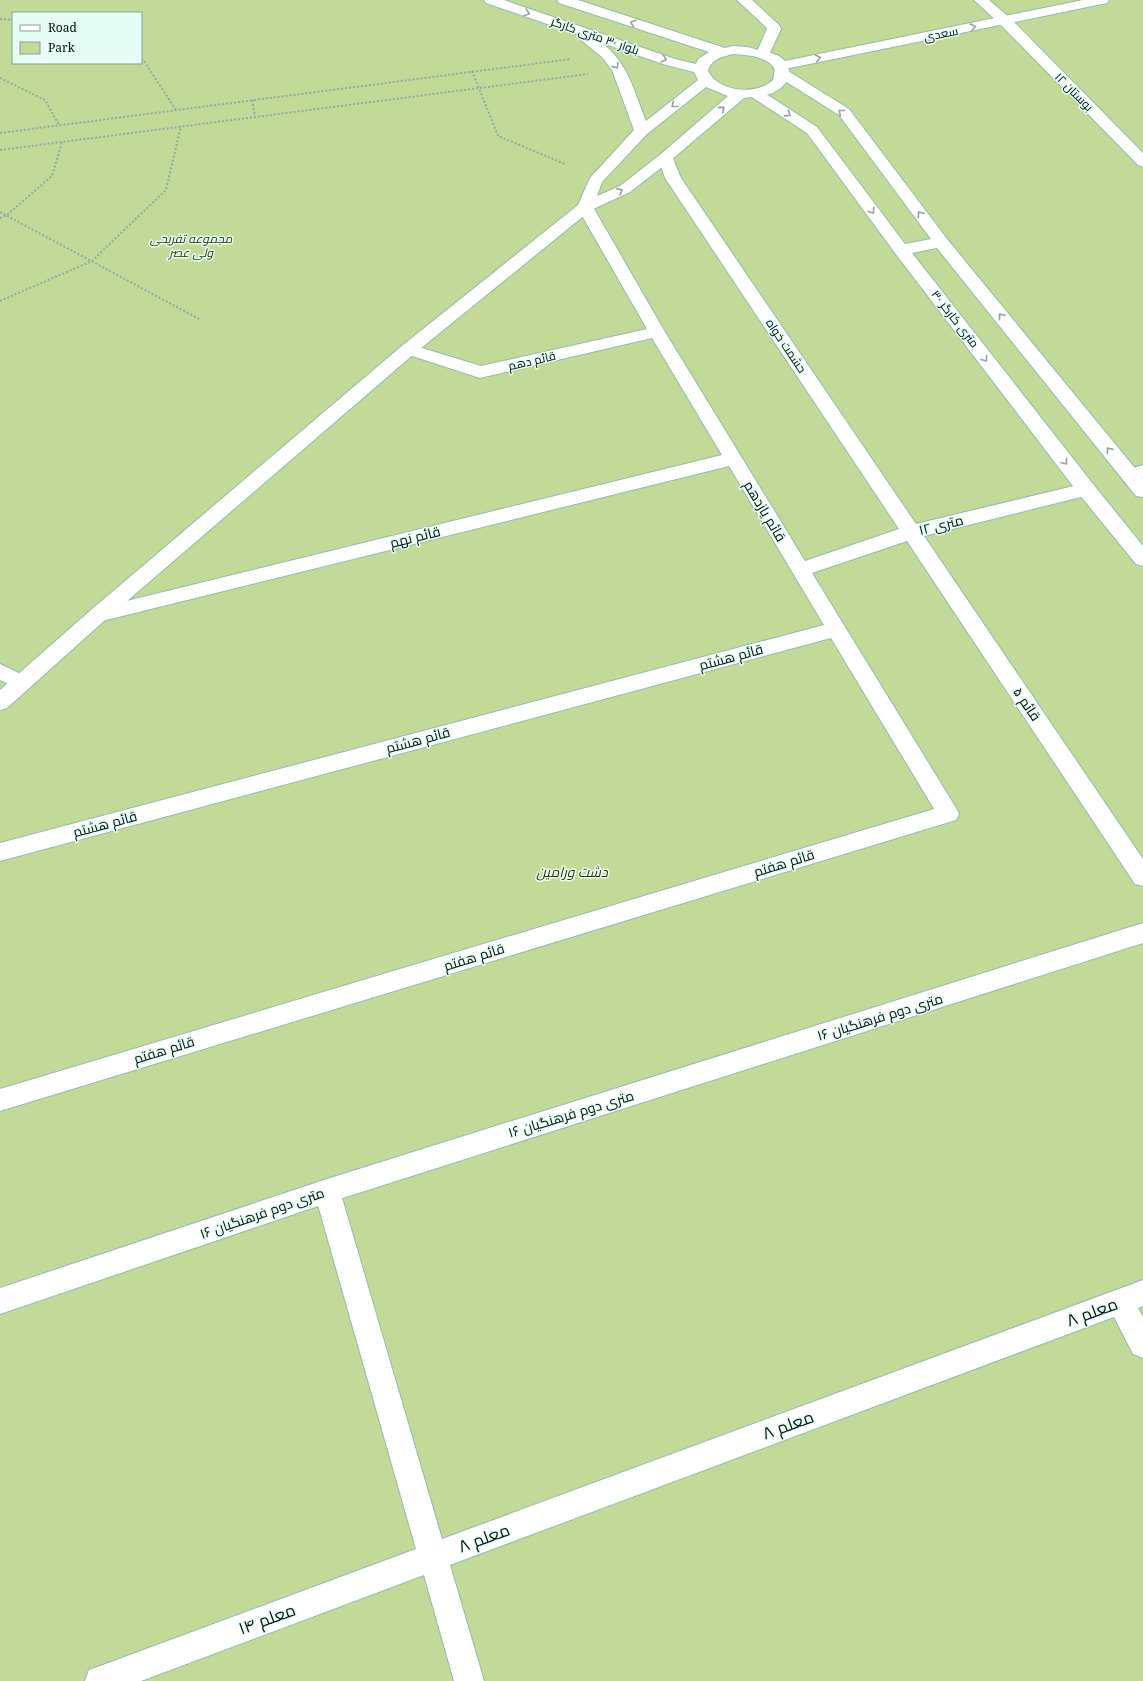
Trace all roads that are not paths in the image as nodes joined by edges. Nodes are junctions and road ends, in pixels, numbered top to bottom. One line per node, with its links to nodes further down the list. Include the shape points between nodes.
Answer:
1 (491, 0): 7 (street, بلوار ۳۰ متری کارگر, one-way to 7)
2 (564, 0): 8 (street, بلوار ۳۰ متری کارگر, one-way to 2)
3 (744, 0): 9 (street, via 774,29)
4 (981, 0): 6 (street, بوستان ۱۲)
5 (1102, 0): 6 (street, سعدی)
6 (1004, 21): 10 (street, سعدی, one-way to 6); 15 (street, بوستان ۱۲)
7 (577, 30): 11 (street, بلوار ۳۰ متری کارگر, one-way to 11); 13 (street, one-way to 13, via 607,54 619,70)
8 (723, 52): 9 (street, via 743,50); 11 (street, via 707,59)
9 (763, 54): 10 (street)
10 (781, 69): 12 (street, via 782,78 772,88); 17 (street, one-way to 10, via 844,112)
11 (703, 75): 12 (street, بلوار ۳۰ متری کارگر, via 719,90); 13 (street, one-way to 13)
12 (747, 94): 14 (street, one-way to 12); 18 (street, ۳۰ متری کارگر, one-way to 18, via 812,130)
13 (642, 131): 16 (street, via 595,181)
14 (666, 157): 16 (street, one-way to 14, via 625,189); 25 (street, حشمت خواه, via 673,178)
15 (1143, 162)
16 (585, 207): 19 (street, قائم یازدهم); 20 (street)
17 (941, 242): 18 (street); 22 (street, one-way to 17)
18 (901, 250): 23 (street, ۳۰ متری کارگر, one-way to 23)
19 (657, 332): 20 (street, قائم دهم, via 480,372); 21 (street, قائم یازدهم)
20 (409, 349): 28 (street)
21 (733, 459): 27 (street, قائم یازدهم); 28 (street, قائم نهم)
22 (1136, 473): 24 (street)
23 (1086, 489): 25 (street, ۱۲ متری); 26 (street, ۳۰ متری کارگر)
24 (1143, 491)
25 (911, 532): 27 (street, ۱۲ متری); 35 (street, قائم ۵)
26 (1143, 559)
27 (800, 570): 29 (street, قائم یازدهم)
28 (98, 615): 31 (street)
29 (836, 629): 33 (street, قائم یازدهم); 34 (street, قائم هشتم)
30 (0, 671): 31 (lane)
31 (22, 683): 32 (street)
32 (0, 702)
33 (948, 814): 37 (street, قائم هفتم)
34 (0, 852)
35 (1143, 877)
36 (1143, 933): 38 (street, ۱۶ متری دوم فرهنگیان)
37 (0, 1100)
38 (327, 1191): 40 (street, ۱۶ متری دوم فرهنگیان); 42 (street)
39 (1132, 1297): 41 (street); 42 (street, معلم ۸)
40 (0, 1301)
41 (1143, 1344)
42 (433, 1557): 43 (street, معلم ۱۴); 44 (street)
43 (100, 1681)
44 (469, 1681)

